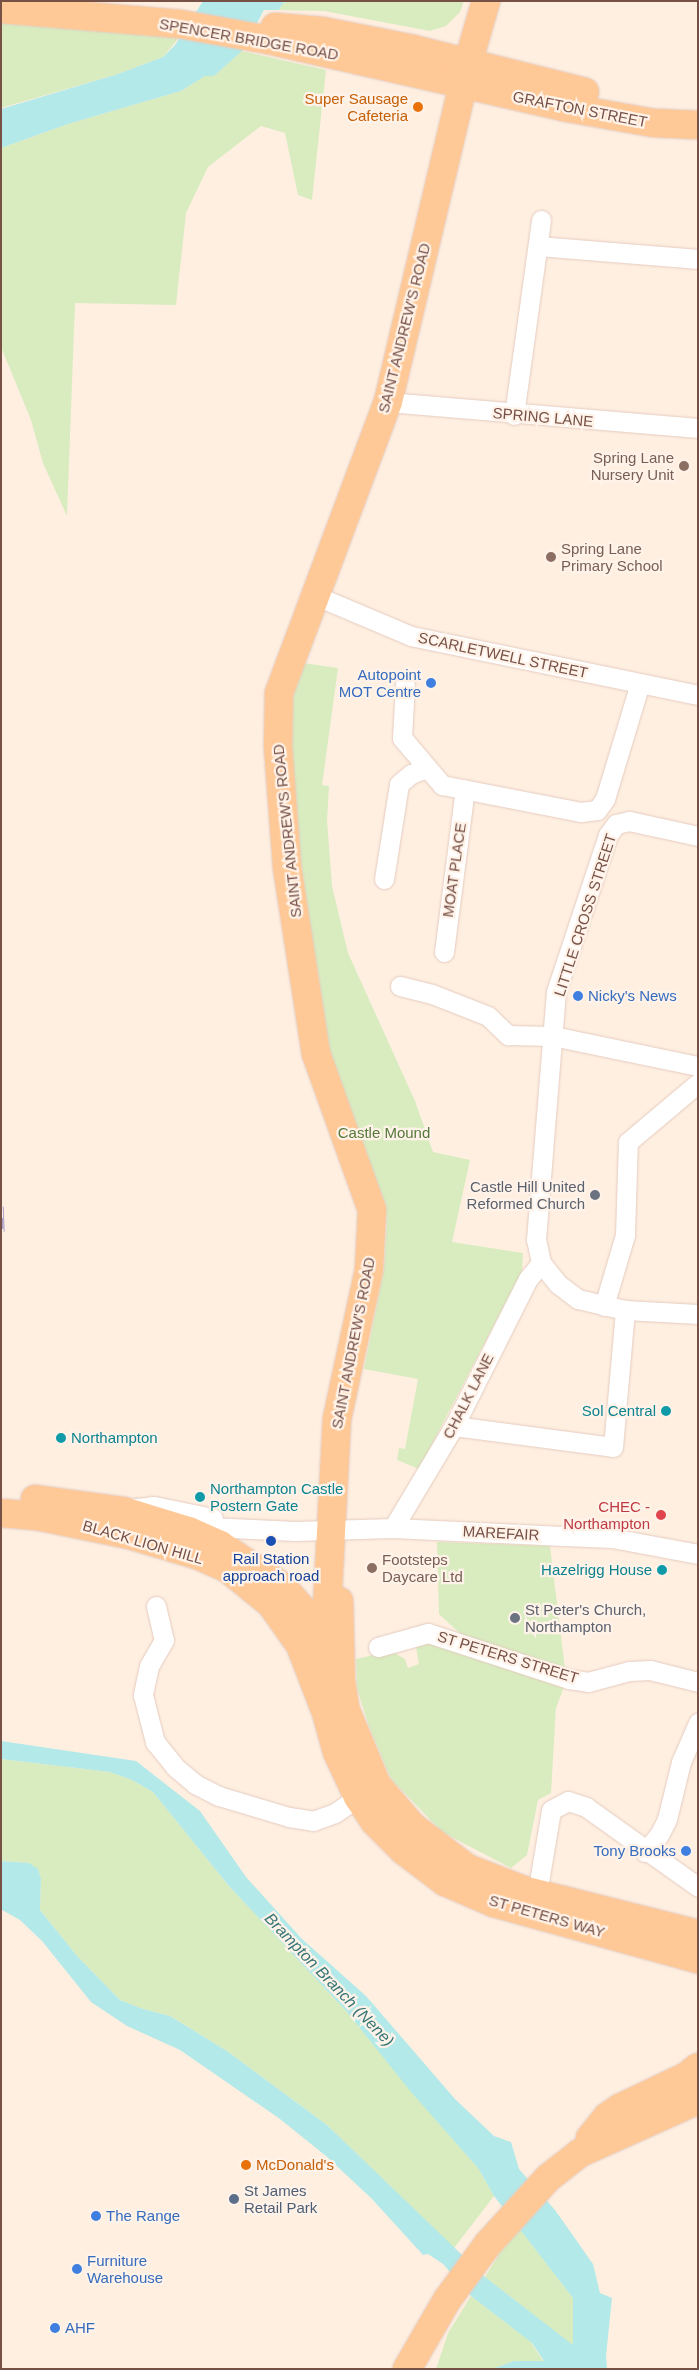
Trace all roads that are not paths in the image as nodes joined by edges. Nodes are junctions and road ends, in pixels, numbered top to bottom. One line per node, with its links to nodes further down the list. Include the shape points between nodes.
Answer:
1 (134, 1): 4 (main road, SPENCER BRIDGE ROAD)
2 (486, 1): 5 (main road, SAINT ANDREW'S ROAD)
3 (1, 9): 4 (main road, SPENCER BRIDGE ROAD)
4 (180, 17): 5 (main road, SPENCER BRIDGE ROAD, via 271,33 322,31)
5 (466, 74): 6 (main road, GRAFTON STREET, via 616,99); 7 (main road, GRAFTON STREET, via 654,123); 11 (main road, SAINT ANDREW'S ROAD)
6 (698, 106)
7 (698, 125)
8 (541, 220): 9 (street)
9 (538, 246): 10 (street); 12 (street)
10 (698, 259)
11 (388, 402): 12 (street, SPRING LANE); 14 (main road, SAINT ANDREW'S ROAD)
12 (514, 415): 13 (street, SPRING LANE)
13 (698, 428)
14 (314, 595): 15 (street, SCARLETWELL STREET, via 411,636); 35 (main road, SAINT ANDREW'S ROAD, via 279,693 278,745 285,838 316,1054 372,1210 369,1270 337,1419)
15 (640, 683): 17 (street, SCARLETWELL STREET); 19 (street, via 606,799 597,810 581,812)
16 (405, 684): 18 (street, via 402,738)
17 (698, 695)
18 (427, 768): 19 (street, via 442,785); 21 (street, via 411,774 399,784)
19 (465, 789): 22 (street, MOAT PLACE)
20 (698, 836): 24 (street, LITTLE CROSS STREET, via 629,821 616,824 608,835 556,992)
21 (384, 880)
22 (444, 952)
23 (400, 986): 24 (street, via 432,994 488,1016 508,1035)
24 (553, 1036): 25 (street); 27 (street, LITTLE CROSS STREET, via 536,1239)
25 (698, 1066)
26 (698, 1084): 28 (street, via 628,1142 625,1235)
27 (541, 1263): 28 (street, via 558,1284 578,1299); 31 (street, CHALK LANE, via 528,1279)
28 (604, 1306): 29 (street)
29 (625, 1310): 30 (street); 31 (street, via 613,1447)
30 (698, 1314)
31 (454, 1426): 36 (street, CHALK LANE)
32 (5, 1505): 33 (main road, BLACK LION HILL); 34 (main road, BLACK LION HILL)
33 (122, 1511): 35 (street, BLACK LION HILL, via 154,1506 240,1521 311,1521); 37 (main road, BLACK LION HILL)
34 (37, 1516): 37 (street, BLACK LION HILL); 44 (main road, BLACK LION HILL, via 130,1535 228,1569 271,1604 306,1654)
35 (330, 1528): 36 (street, BLACK LION HILL); 37 (street, BLACK LION HILL, via 295,1531); 37 (street, BLACK LION HILL, via 310,1537); 40 (main road, ST PETERS WAY, via 327,1608); 42 (main road, ST PETERS WAY, via 340,1563)
36 (393, 1528): 38 (street, MAREFAIR, via 612,1538)
37 (183, 1530): 40 (main road, BLACK LION HILL, via 247,1560 282,1586 309,1617)
38 (698, 1554)
39 (156, 1606): 47 (street, via 164,1640 144,1681 144,1702 155,1742 175,1767 195,1784 219,1796 313,1821 335,1813)
40 (320, 1638): 42 (main road, ST PETERS WAY); 44 (main road, ST PETERS WAY)
41 (378, 1647): 43 (street, ST PETERS STREET, via 428,1633 569,1679 588,1682 629,1671 650,1670)
42 (341, 1681): 50 (main road, ST PETERS WAY, via 346,1711 366,1763 382,1792 406,1821 467,1868)
43 (698, 1682)
44 (323, 1704): 47 (main road, ST PETERS WAY, via 336,1752)
45 (698, 1723): 46 (street)
46 (692, 1748): 48 (street, via 667,1819)
47 (358, 1797): 50 (main road, ST PETERS WAY, via 374,1821 402,1850 445,1882 494,1903)
48 (645, 1852): 49 (street); 50 (street, via 581,1803 562,1802 552,1810)
49 (698, 1887)
50 (535, 1904): 51 (main road, ST PETERS WAY); 52 (main road, ST PETERS WAY)
51 (698, 1934)
52 (698, 1959)
53 (698, 2067): 56 (main road, via 687,2076 607,2117)
54 (698, 2085): 56 (main road, via 611,2125)
55 (698, 2100): 56 (main road)
56 (585, 2146): 57 (main road, via 548,2178 488,2244)
57 (447, 2300): 58 (main road); 59 (main road)
58 (407, 2369)
59 (424, 2369)

